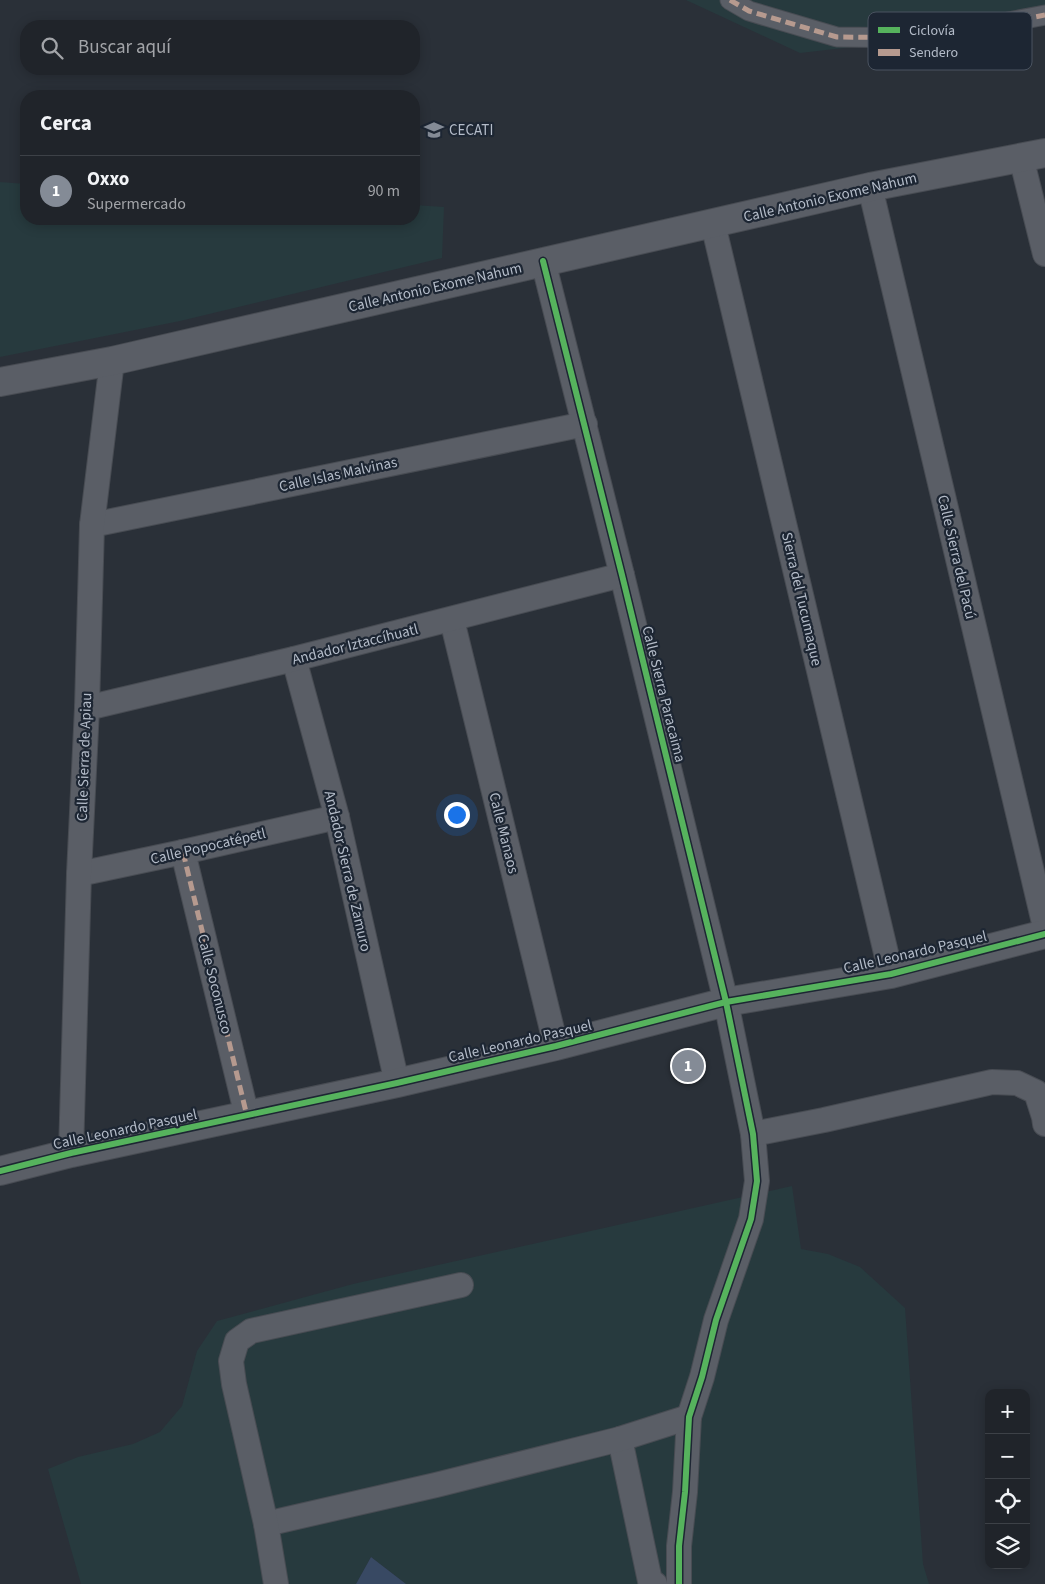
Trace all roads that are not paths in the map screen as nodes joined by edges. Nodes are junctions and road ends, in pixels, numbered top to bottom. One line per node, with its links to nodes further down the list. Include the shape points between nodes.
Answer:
1 (730, 0): 4 (street, via 749,11 837,37)
2 (1045, 15): 3 (street)
3 (1032, 17)
4 (868, 37)
5 (1033, 155): 6 (street, Calle Antonio Exome Nahum); 8 (street)
6 (870, 187): 7 (street, Calle Antonio Exome Nahum); 21 (street, Calle Sierra del Pacú)
7 (713, 224): 9 (street, Calle Antonio Exome Nahum); 23 (street, Sierra del Tucumaque)
8 (1045, 254)
9 (543, 261): 10 (street, Calle Antonio Exome Nahum); 12 (street, Calle Sierra Paracaima)
10 (112, 361): 11 (street, Calle Antonio Exome Nahum); 13 (street, Calle Sierra de Apiau)
11 (0, 382)
12 (585, 424): 13 (street, Calle Islas Malvinas); 14 (street, Calle Sierra Paracaima)
13 (92, 525): 17 (street, Calle Sierra de Apiau)
14 (622, 575): 15 (street, Andador Iztaccíhuatl); 24 (street, Calle Sierra Paracaima)
15 (452, 620): 16 (street, Andador Iztaccíhuatl); 25 (street, Calle Manaos)
16 (294, 660): 17 (street, Andador Iztaccíhuatl); 18 (street, Andador Sierra de Zamuro)
17 (87, 708): 20 (street, Calle Sierra de Apiau)
18 (336, 817): 19 (street, Calle Popocatépetl); 26 (street, Andador Sierra de Zamuro)
19 (183, 852): 20 (street, Calle Popocatépetl); 27 (street, Calle Soconusco)
20 (79, 874): 30 (street, Calle Sierra de Apiau)
21 (1045, 927)
22 (1045, 934): 23 (street, Calle Leonardo Pasquel)
23 (891, 974): 24 (street, Calle Leonardo Pasquel)
24 (726, 1002): 25 (street, Calle Leonardo Pasquel); 29 (street, Calle Sierra Paracaima)
25 (556, 1046): 26 (street, Calle Leonardo Pasquel)
26 (397, 1083): 27 (street, Calle Leonardo Pasquel)
27 (247, 1116): 30 (street, Calle Leonardo Pasquel)
28 (1045, 1124): 29 (street, via 1036,1092 1016,1083 992,1082)
29 (753, 1134): 33 (street, Calle Sierra Paracaima, via 757,1181 751,1219 716,1320)
30 (72, 1153): 31 (street, Calle Leonardo Pasquel)
31 (0, 1171)
32 (461, 1285): 35 (street, via 251,1331 237,1342 231,1361 234,1384)
33 (689, 1418): 34 (street); 38 (street, Calle Sierra Paracaima)
34 (620, 1439): 35 (street); 37 (street, via 650,1581)
35 (266, 1524): 36 (street)
36 (276, 1584)
37 (655, 1584)
38 (679, 1584)

